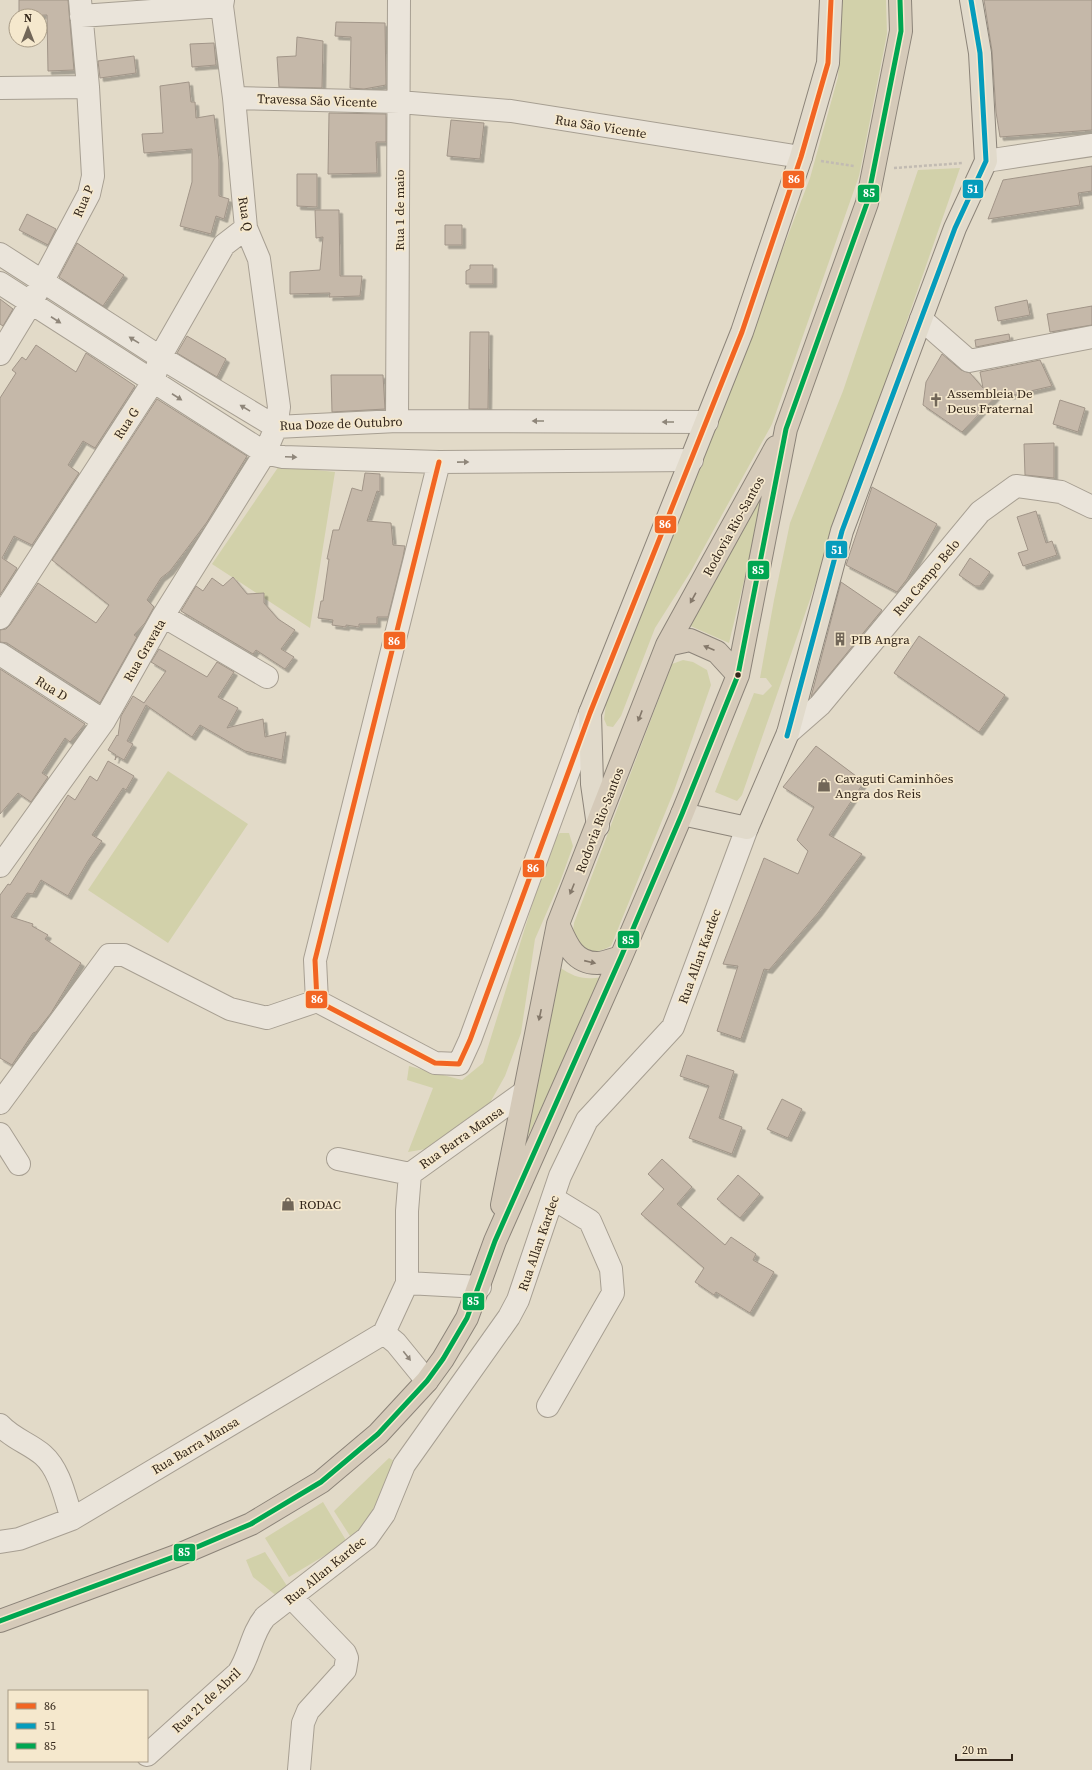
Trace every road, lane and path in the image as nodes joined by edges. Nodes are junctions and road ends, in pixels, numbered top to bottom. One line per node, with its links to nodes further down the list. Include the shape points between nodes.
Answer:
1 (399, 0): 10 (street, Rua 1 de maio)
2 (830, 0): 12 (main road, via 828,63)
3 (900, 0): 14 (highway, Rodovia Rio-Santos, via 901,31)
4 (971, 0): 13 (main road, via 980,53)
5 (222, 3): 6 (street, Rua P); 9 (street, Rua Q)
6 (80, 8): 7 (street, Rua P)
7 (88, 87): 8 (street); 17 (street, Rua P, via 93,176 89,194)
8 (0, 88)
9 (234, 98): 10 (street, Travessa São Vicente); 15 (street, Rua Q)
10 (399, 102): 12 (street, Rua São Vicente, via 512,111); 25 (street, Rua 1 de maio)
11 (1092, 145): 13 (street)
12 (801, 157): 14 (path); 26 (main road, via 742,332)
13 (986, 161): 14 (path); 20 (main road, via 955,228)
14 (874, 170): 29 (highway, Rodovia Rio-Santos, via 867,202)
15 (246, 228): 23 (street, Rua G, via 224,245); 28 (street, Rua Q, via 258,259 278,408)
16 (0, 254): 17 (street, Rua Doze de Outubro)
17 (42, 282): 19 (street, Rua P); 23 (street, Rua Doze de Outubro, one-way to 17)
18 (0, 283): 19 (street)
19 (31, 303): 22 (street, Rua P); 24 (street, one-way to 24)
20 (921, 319): 21 (street, via 969,361); 43 (main road, via 842,531)
21 (1092, 337)
22 (0, 354)
23 (160, 357): 24 (street, Rua G); 28 (street, Rua Doze de Outubro, one-way to 23)
24 (153, 382): 30 (street, one-way to 30); 36 (street, Rua G)
25 (397, 421): 26 (street, Rua Doze de Outubro, one-way to 25); 27 (street, Rua Doze de Outubro)
26 (707, 422): 32 (main road)
27 (335, 424): 28 (street, Rua Doze de Outubro); 31 (street)
28 (276, 427): 30 (street, Rua Gravata)
29 (786, 429): 37 (highway, Rodovia Rio-Santos, one-way to 37); 39 (highway, Rodovia Rio-Santos)
30 (265, 453): 31 (street, one-way to 31, via 283,457); 35 (street, Rua Gravata)
31 (335, 459): 33 (street)
32 (692, 460): 33 (street, one-way to 32); 41 (main road)
33 (439, 462): 50 (street, via 315,960)
34 (1092, 507): 43 (street, Rua Campo Belo, via 1061,492 1016,486 980,512 820,705)
35 (163, 616): 40 (street); 42 (street, Rua Gravata)
36 (0, 618)
37 (667, 646): 39 (highway, one-way to 37, via 717,652 690,640); 45 (highway, Rodovia Rio-Santos, one-way to 45)
38 (0, 654): 42 (street, Rua D)
39 (738, 674): 44 (highway, Rodovia Rio-Santos)
40 (267, 677)
41 (590, 713): 45 (main road, via 592,784); 50 (street, via 459,1064 435,1063)
42 (104, 720): 47 (street, Rua Gravata)
43 (788, 733): 46 (main road)
44 (682, 814): 46 (main road); 49 (highway, Rodovia Rio-Santos)
45 (598, 826): 48 (highway, Rodovia Rio-Santos, one-way to 48)
46 (747, 828): 57 (street, Rua Allan Kardec, via 673,1027 587,1120 560,1176)
47 (0, 866)
48 (558, 924): 49 (highway, one-way to 49, via 568,947 578,958 597,963); 51 (highway, Rodovia Rio-Santos, one-way to 51)
49 (621, 957): 58 (highway, Rodovia Rio-Santos)
50 (317, 1001): 52 (street, via 267,1018 230,1009 124,955 109,955)
51 (524, 1093): 56 (street, Rua Barra Mansa); 58 (highway, Rodovia Rio-Santos)
52 (0, 1102)
53 (0, 1134): 55 (street)
54 (338, 1158): 56 (street)
55 (19, 1164)
56 (410, 1174): 59 (street, Rua Barra Mansa)
57 (554, 1199): 63 (street, via 590,1221 611,1269 613,1293); 67 (street, Rua Allan Kardec, via 518,1300 509,1317 404,1465 377,1526 367,1538)
58 (496, 1241): 60 (highway, Rodovia Rio-Santos)
59 (407, 1283): 60 (street); 61 (street, Rua Barra Mansa)
60 (480, 1287): 62 (highway, Rodovia Rio-Santos, via 467,1318)
61 (384, 1333): 62 (street, one-way to 62, via 396,1342); 65 (street, Rua Barra Mansa)
62 (427, 1381): 69 (highway, Rodovia Rio-Santos, via 378,1434 321,1482 250,1524 176,1556)
63 (548, 1406)
64 (0, 1425): 65 (street, via 9,1435 43,1455 55,1470)
65 (72, 1519): 66 (street, Rua Barra Mansa, via 19,1540)
66 (0, 1542)
67 (292, 1598): 68 (street, Rua Allan Kardec); 71 (street, via 347,1658 345,1670 314,1703 303,1722)
68 (265, 1617): 70 (street, Rua 21 de Abril, via 254,1633 238,1673)
69 (0, 1621)
70 (148, 1754)
71 (299, 1770)

